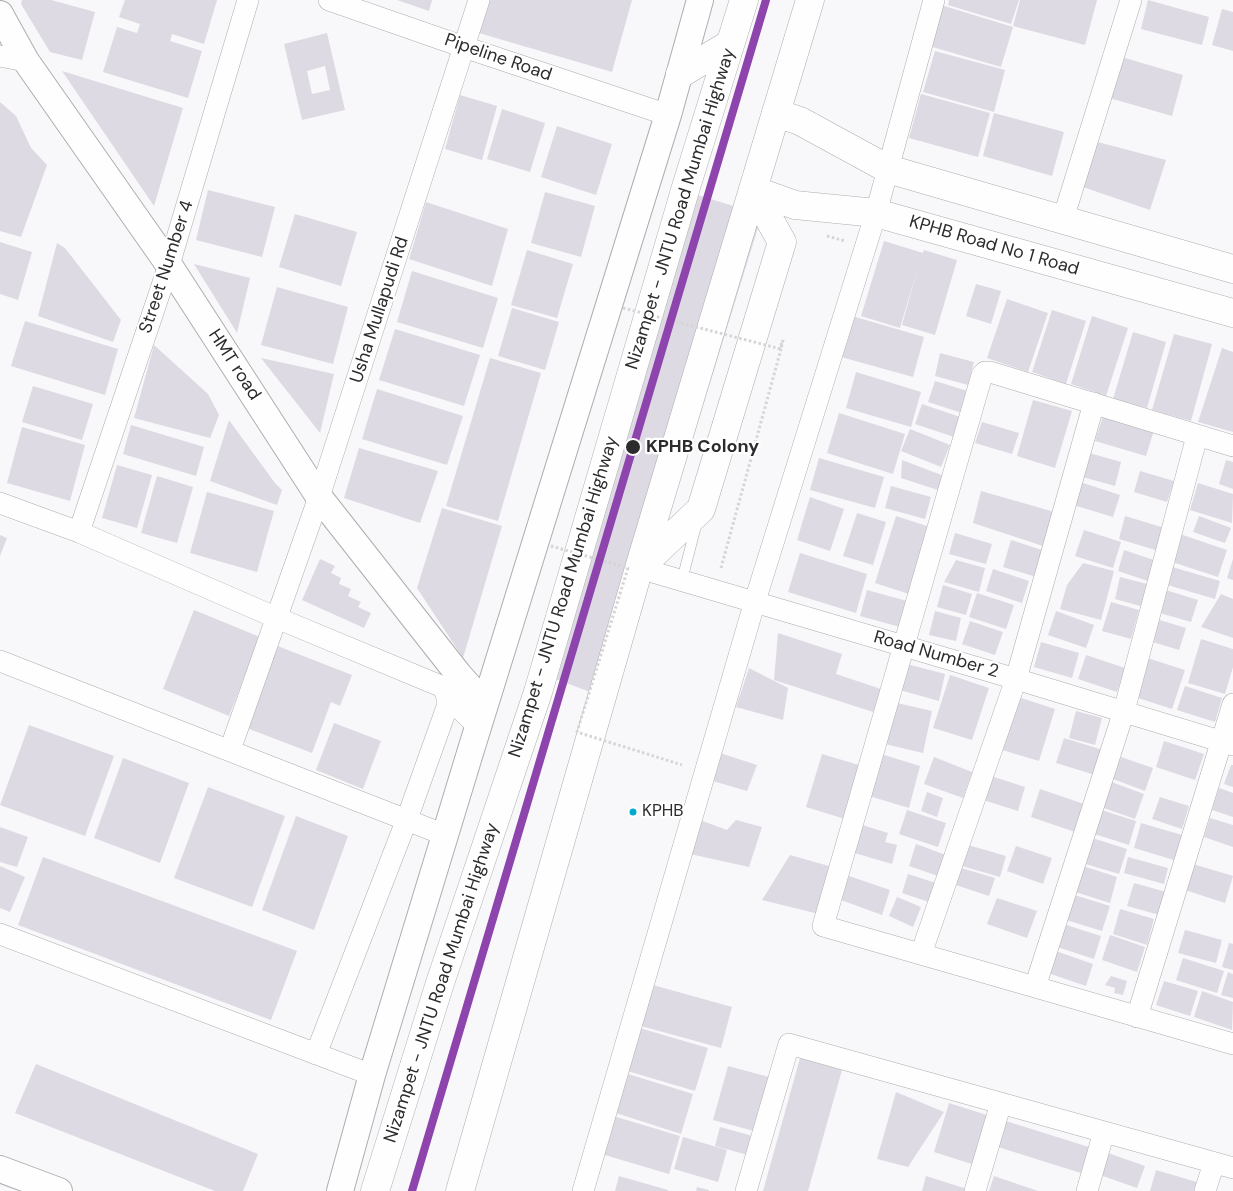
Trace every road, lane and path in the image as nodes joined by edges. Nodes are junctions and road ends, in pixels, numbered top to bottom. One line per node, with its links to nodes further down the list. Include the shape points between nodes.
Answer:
1 (248, 0): 23 (street, Street Number 4)
2 (329, 0): 11 (street, Pipeline Road)
3 (478, 0): 11 (street, Usha Mullapudi Rd)
4 (700, 0): 14 (street)
5 (744, 0): 10 (main road, Nizampet - JNTU Road Mumbai Highway)
6 (810, 0): 15 (main road)
7 (934, 0): 17 (street)
8 (1131, 0): 21 (street)
9 (0, 14): 13 (street, HMT road)
10 (730, 44): 14 (main road); 68 (main road, Nizampet - JNTU Road Mumbai Highway, via 538,692 440,983)
11 (464, 48): 16 (street, Pipeline Road); 32 (street, Usha Mullapudi Rd)
12 (0, 56): 13 (street)
13 (26, 61): 23 (street, HMT road)
14 (680, 74): 16 (street)
15 (776, 113): 17 (main road, via 800,121); 18 (main road)
16 (668, 115): 49 (street)
17 (888, 169): 20 (street); 21 (main road)
18 (754, 190): 19 (main road, KPHB Road No 1 Road); 22 (main road); 37 (main road)
19 (795, 205): 20 (main road, KPHB Road No 1 Road); 22 (main road)
20 (876, 213): 26 (main road, KPHB Road No 1 Road); 40 (street)
21 (1063, 219): 24 (main road)
22 (782, 242): 34 (main road)
23 (169, 265): 32 (street, HMT road); 35 (street, Street Number 4)
24 (1233, 269)
25 (623, 308): 28 (path, bridge)
26 (1233, 313)
27 (783, 340): 28 (path, bridge)
28 (781, 349): 39 (path)
29 (1094, 404): 30 (street); 42 (street, via 990,372 982,375); 45 (street)
30 (1197, 436): 31 (street); 48 (street)
31 (1233, 446)
32 (319, 497): 41 (street, Usha Mullapudi Rd); 44 (street, HMT road)
33 (0, 503): 35 (street)
34 (701, 509): 37 (main road); 38 (lane)
35 (79, 532): 41 (street)
36 (551, 546): 52 (path, bridge, via 628,568 577,732)
37 (639, 568): 38 (street, Road Number 2); 69 (main road)
38 (682, 580): 39 (street, Road Number 2)
39 (715, 590): 40 (street, Road Number 2)
40 (755, 601): 42 (street, Road Number 2); 70 (street)
41 (277, 618): 46 (street, via 443,687); 51 (street, Usha Mullapudi Rd)
42 (905, 646): 45 (street, Road Number 2); 56 (street, via 823,926)
43 (0, 660): 51 (street)
44 (459, 675): 46 (street); 49 (street, HMT road)
45 (1016, 679): 48 (street, Road Number 2); 56 (street)
46 (447, 697): 49 (street); 53 (street, via 447,707)
47 (1233, 704): 50 (street)
48 (1124, 711): 50 (street, Road Number 2); 57 (street)
49 (482, 715): 54 (street)
50 (1227, 744): 58 (street)
51 (230, 750): 53 (street)
52 (682, 765)
53 (407, 819): 54 (street); 60 (street)
54 (445, 834): 61 (street)
55 (0, 934): 60 (street)
56 (922, 954): 57 (street)
57 (1034, 987): 58 (street)
58 (1137, 1017): 59 (street)
59 (1233, 1044)
60 (316, 1054): 61 (street)
61 (372, 1075): 67 (street)
62 (1001, 1103): 63 (street); 71 (street, via 789,1044); 72 (street)
63 (1104, 1132): 64 (street); 73 (street)
64 (1223, 1165): 74 (street)
65 (0, 1169): 66 (street)
66 (59, 1191)
67 (340, 1191)
68 (376, 1191)
69 (460, 1191)
70 (583, 1191)
71 (746, 1191)
72 (975, 1191)
73 (1087, 1191)
74 (1205, 1191)

